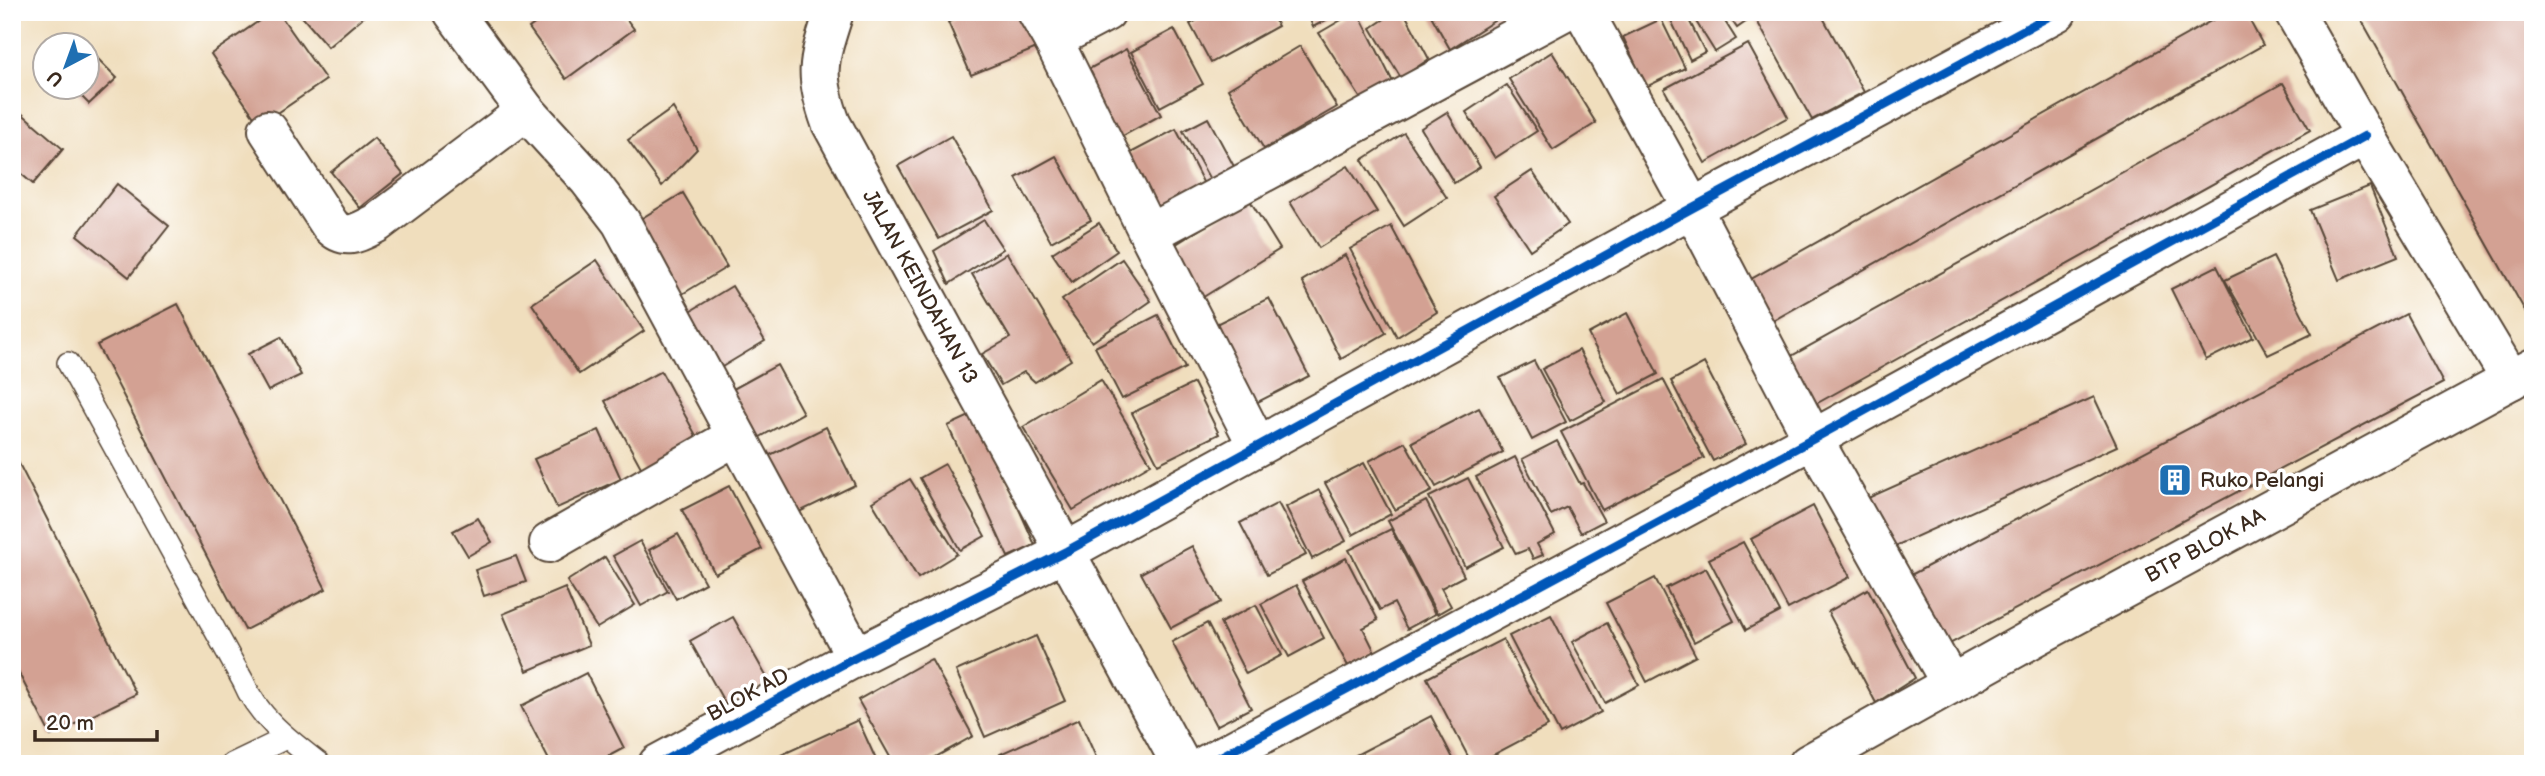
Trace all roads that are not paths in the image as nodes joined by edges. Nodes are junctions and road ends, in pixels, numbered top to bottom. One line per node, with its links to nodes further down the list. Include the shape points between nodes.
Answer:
1 (453, 12): 9 (street)
2 (834, 12): 20 (street, JALAN KEINDAHAN 13, via 818,74 831,123)
3 (1106, 12): 8 (street)
4 (1563, 12): 13 (street)
5 (1584, 12): 12 (street)
6 (2057, 12): 12 (street, BLOK AD)
7 (2294, 12): 11 (street)
8 (1045, 26): 13 (street)
9 (526, 111): 10 (street, via 355,235 341,234 330,225); 16 (street, via 621,222)
10 (268, 130)
11 (2365, 136): 15 (street); 17 (street)
12 (1692, 208): 17 (street); 18 (street, BLOK AD)
13 (1149, 234): 18 (street)
14 (68, 363): 23 (lane, via 251,701)
15 (2522, 374): 22 (street, BTP BLOK AA)
16 (736, 436): 19 (street); 21 (street)
17 (1813, 439): 22 (street); 28 (street)
18 (1257, 445): 20 (street, BLOK AD)
19 (549, 543)
20 (1067, 551): 21 (street, BLOK AD); 27 (street, JALAN KEINDAHAN 13)
21 (856, 657): 26 (street, BLOK AD)
22 (1951, 684): 29 (street, BTP BLOK AA)
23 (286, 737): 24 (lane); 25 (lane)
24 (232, 764)
25 (320, 764)
26 (658, 764)
27 (1181, 764)
28 (1208, 764)
29 (1808, 764)

